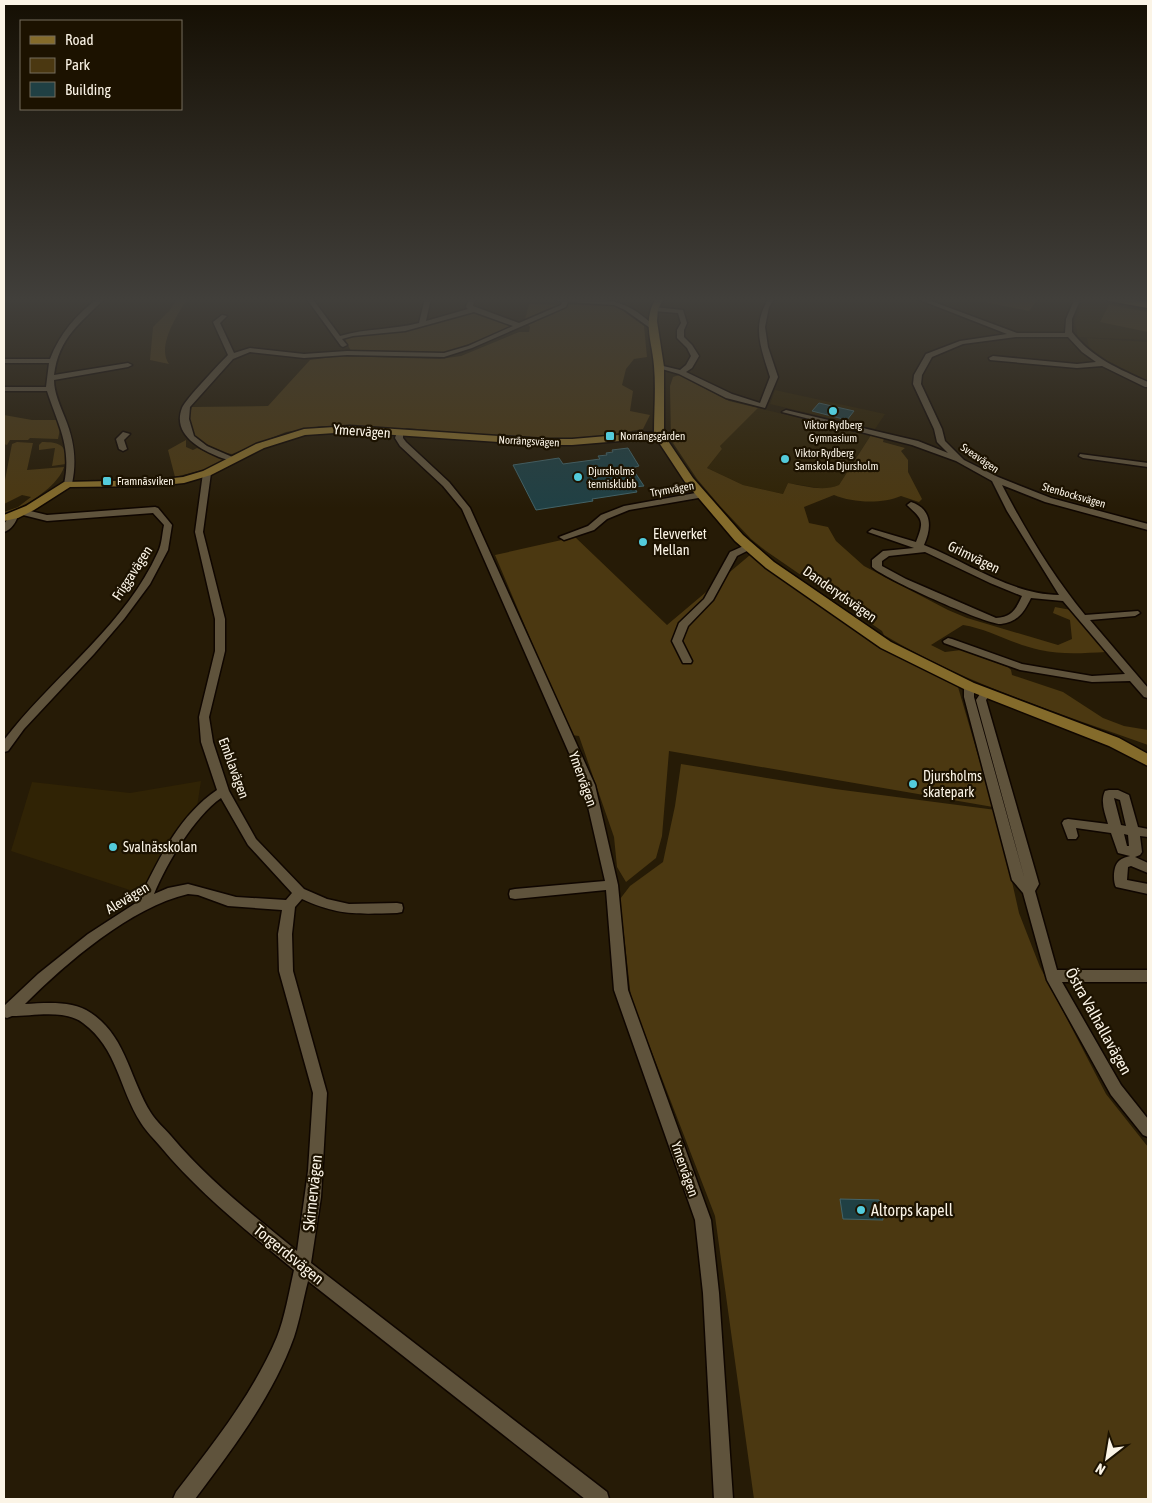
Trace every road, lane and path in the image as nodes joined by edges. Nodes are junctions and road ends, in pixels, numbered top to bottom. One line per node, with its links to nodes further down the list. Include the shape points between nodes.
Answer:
1 (53, 368): 11 (street)
2 (109, 368): 11 (street)
3 (221, 368): 23 (street, via 186,407 184,418 190,438 197,445)
4 (659, 368): 18 (street)
5 (664, 368): 10 (street)
6 (686, 368): 10 (street)
7 (771, 368): 10 (street, via 774,377 762,406 729,396)
8 (922, 368): 19 (street, Sveavägen, via 917,384)
9 (1115, 368): 12 (street)
10 (681, 372)
11 (51, 378): 14 (street)
12 (1148, 385)
13 (4, 389): 14 (street)
14 (50, 389): 28 (street, via 70,440 73,464)
15 (786, 412): 20 (street)
16 (126, 434): 21 (street, via 120,439)
17 (400, 434): 18 (street, Norrängsvägen, via 545,442); 23 (street, Ymervägen, via 350,429 304,432 260,446); 56 (street, Ymervägen, via 404,444 466,508 588,785)
18 (659, 435): 29 (street, Danderydsvägen)
19 (941, 442): 20 (street); 24 (street, Sveavägen)
20 (915, 443): 24 (street)
21 (124, 448)
22 (1083, 456): 25 (street)
23 (233, 459): 26 (street, Ymervägen)
24 (961, 462): 27 (street, Sveavägen)
25 (1148, 465)
26 (207, 473): 28 (street, Ymervägen, via 162,482); 50 (street, Emblavägen, via 199,532 220,619 220,651 204,717 207,742)
27 (994, 479): 32 (street, Stenbocksvägen, via 1048,500); 39 (street, Sveavägen)
28 (68, 484): 31 (street)
29 (701, 495): 35 (street, Trymvägen, via 613,512 591,528); 36 (street, Danderydsvägen)
30 (911, 505): 37 (street, via 924,514)
31 (13, 515): 33 (street); 48 (street, Friggavägen, via 47,518 154,510 167,520 168,535 156,566 101,642)
32 (1148, 527)
33 (4, 529)
34 (872, 532): 37 (street, Grimvägen)
35 (564, 537)
36 (748, 546): 43 (street, via 733,554 708,600 683,625 677,641); 45 (street, Danderydsvägen, via 872,636)
37 (923, 548): 38 (street, Grimvägen); 38 (street, via 886,553 877,560 876,567 995,621 1008,621 1017,616)
38 (1027, 596): 39 (street, Grimvägen)
39 (1066, 598): 41 (street, Sveavägen)
40 (1135, 613): 41 (street)
41 (1083, 618): 44 (street, Sveavägen)
42 (948, 641): 44 (street, via 1020,667 1092,679)
43 (687, 661)
44 (1133, 677): 47 (street, Sveavägen)
45 (969, 686): 46 (street, Danderydsvägen); 58 (street, Östra Valhallavägen, via 969,697 1018,880)
46 (986, 693): 49 (street, Danderydsvägen, via 1106,738); 58 (street, Östra Valhallavägen, via 981,700 1033,884)
47 (1148, 695)
48 (4, 748)
49 (1148, 761)
50 (223, 791): 59 (street, Emblavägen, via 252,842); 61 (street, via 203,806 186,828 148,893)
51 (1114, 828): 52 (street); 52 (street, via 1122,850 1136,852); 52 (street, via 1109,794 1125,798); 54 (street, via 1068,823)
52 (1134, 831): 53 (street)
53 (1148, 833)
54 (1072, 836)
55 (1148, 868): 57 (street, via 1131,860 1122,865 1120,884)
56 (612, 885): 60 (street); 71 (street, Ymervägen, via 621,990 703,1220)
57 (1148, 889)
58 (1029, 891): 64 (street, Östra Valhallavägen)
59 (300, 893): 62 (street); 63 (street, Emblavägen, via 325,904 349,909)
60 (515, 894)
61 (149, 901): 62 (street, Alevägen, via 178,890 191,889 251,906); 66 (street, Alevägen, via 60,963)
62 (289, 905): 68 (street, Skirnervägen, via 285,934 286,971 320,1093 314,1196)
63 (397, 908)
64 (1052, 976): 65 (street); 67 (street, Östra Valhallavägen, via 1116,1090)
65 (1148, 976)
66 (6, 1012): 68 (street, Torgerdsvägen, via 61,1010 85,1016 101,1029 116,1051 146,1118 183,1162)
67 (1148, 1130)
68 (303, 1267): 69 (street, Skirnervägen, via 284,1341 257,1395); 70 (street, Torgerdsvägen)
69 (183, 1499)
70 (600, 1499)
71 (724, 1499)

